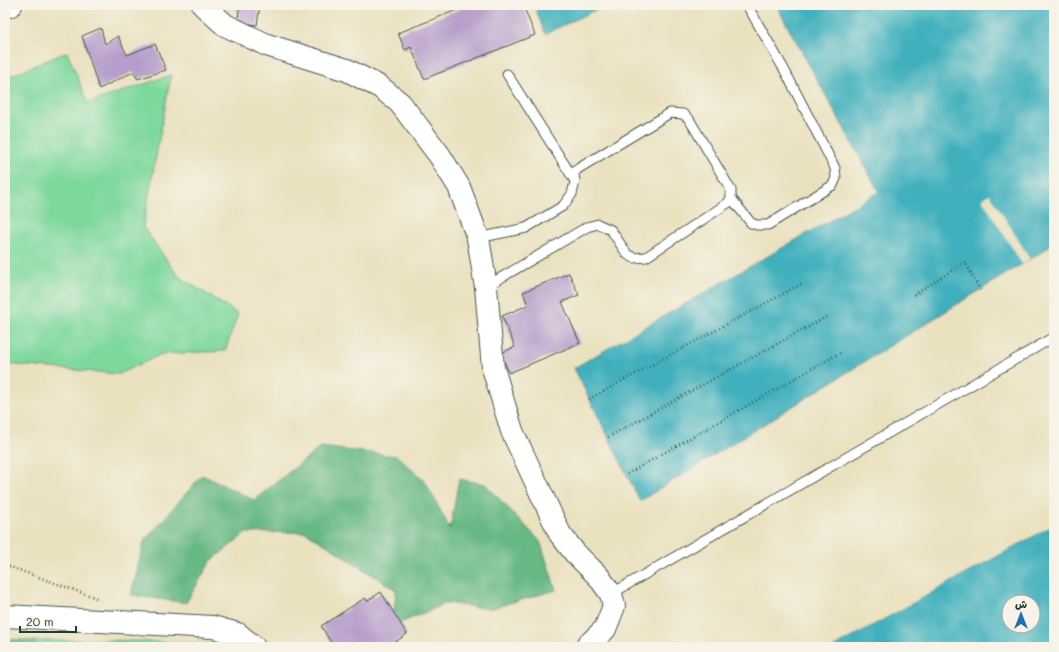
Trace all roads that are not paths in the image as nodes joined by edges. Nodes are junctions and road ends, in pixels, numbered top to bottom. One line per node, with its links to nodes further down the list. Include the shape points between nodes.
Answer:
1 (11, 5): 4 (street)
2 (747, 5): 7 (lane, via 832,162 836,178 833,185 768,225 751,223)
3 (203, 6): 8 (street, via 225,25 267,45 347,70 380,87 400,103 440,156 459,187)
4 (5, 7)
5 (507, 74): 6 (lane)
6 (575, 182): 7 (lane, via 576,170 670,113 683,114 689,119 731,190); 8 (lane, via 572,194 563,206 526,228)
7 (731, 198): 9 (lane, via 728,203 646,257 634,258 627,254 611,230 598,224 587,227)
8 (478, 238): 9 (street)
9 (486, 287): 11 (street, via 493,368 512,431 560,534)
10 (1054, 337): 11 (lane)
11 (611, 594): 14 (street, via 614,606 605,629)
12 (8, 618): 13 (street, via 213,627 238,634)
13 (254, 647)
14 (586, 647)

